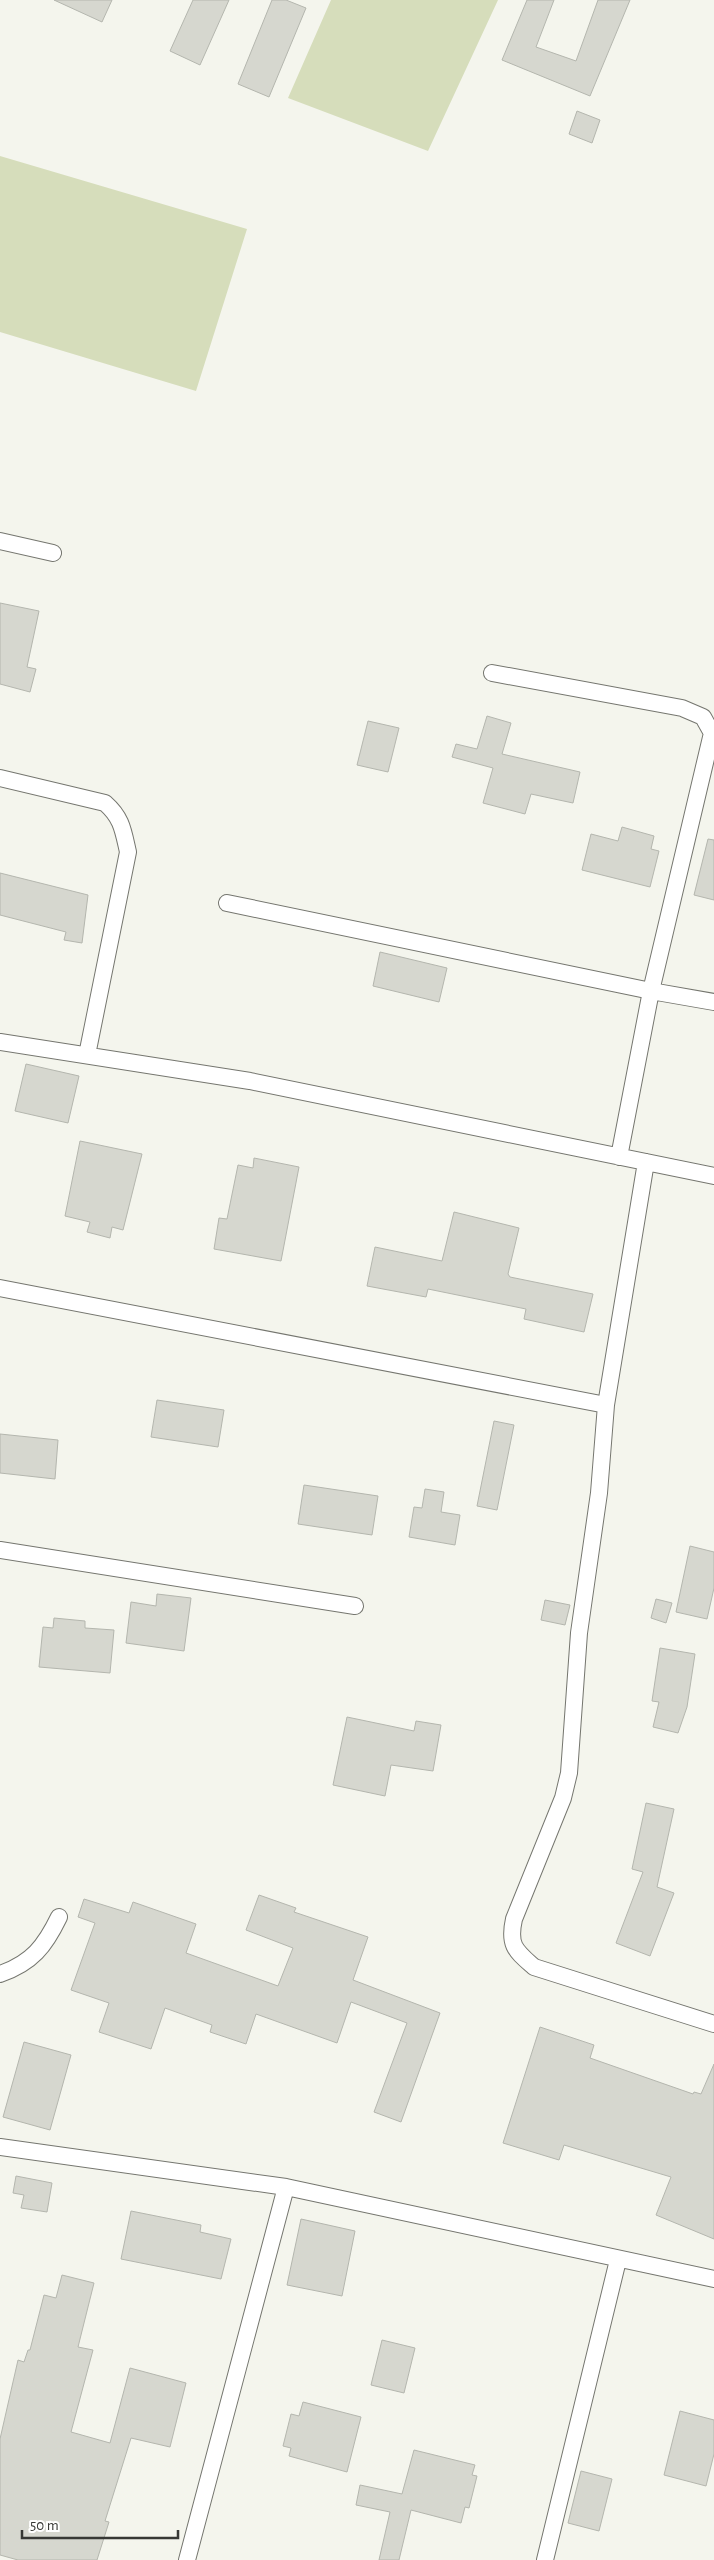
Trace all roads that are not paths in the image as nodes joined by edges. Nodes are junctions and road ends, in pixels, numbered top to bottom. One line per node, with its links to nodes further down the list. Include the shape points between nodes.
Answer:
1 (0, 541): 2 (street)
2 (53, 553)
3 (492, 674): 6 (street, via 682,708 703,717 712,733)
4 (0, 778): 9 (street, via 105,802 118,814 128,852)
5 (227, 903): 6 (street)
6 (651, 991): 7 (street); 10 (street)
7 (714, 1002)
8 (0, 1042): 9 (street)
9 (87, 1055): 10 (street, via 250,1081)
10 (619, 1157): 11 (street)
11 (646, 1162): 12 (street); 14 (street)
12 (714, 1176)
13 (0, 1288): 14 (street)
14 (606, 1405): 19 (street, via 599,1493 580,1633 569,1773 563,1798 510,1935 515,1950 534,1968)
15 (0, 1550): 16 (street)
16 (355, 1606)
17 (59, 1917): 18 (street, via 46,1944 16,1968)
18 (0, 1974)
19 (714, 2024)
20 (0, 2147): 21 (street)
21 (286, 2187): 22 (street); 24 (street)
22 (618, 2260): 23 (street); 25 (street)
23 (714, 2279)
24 (187, 2560)
25 (545, 2560)

